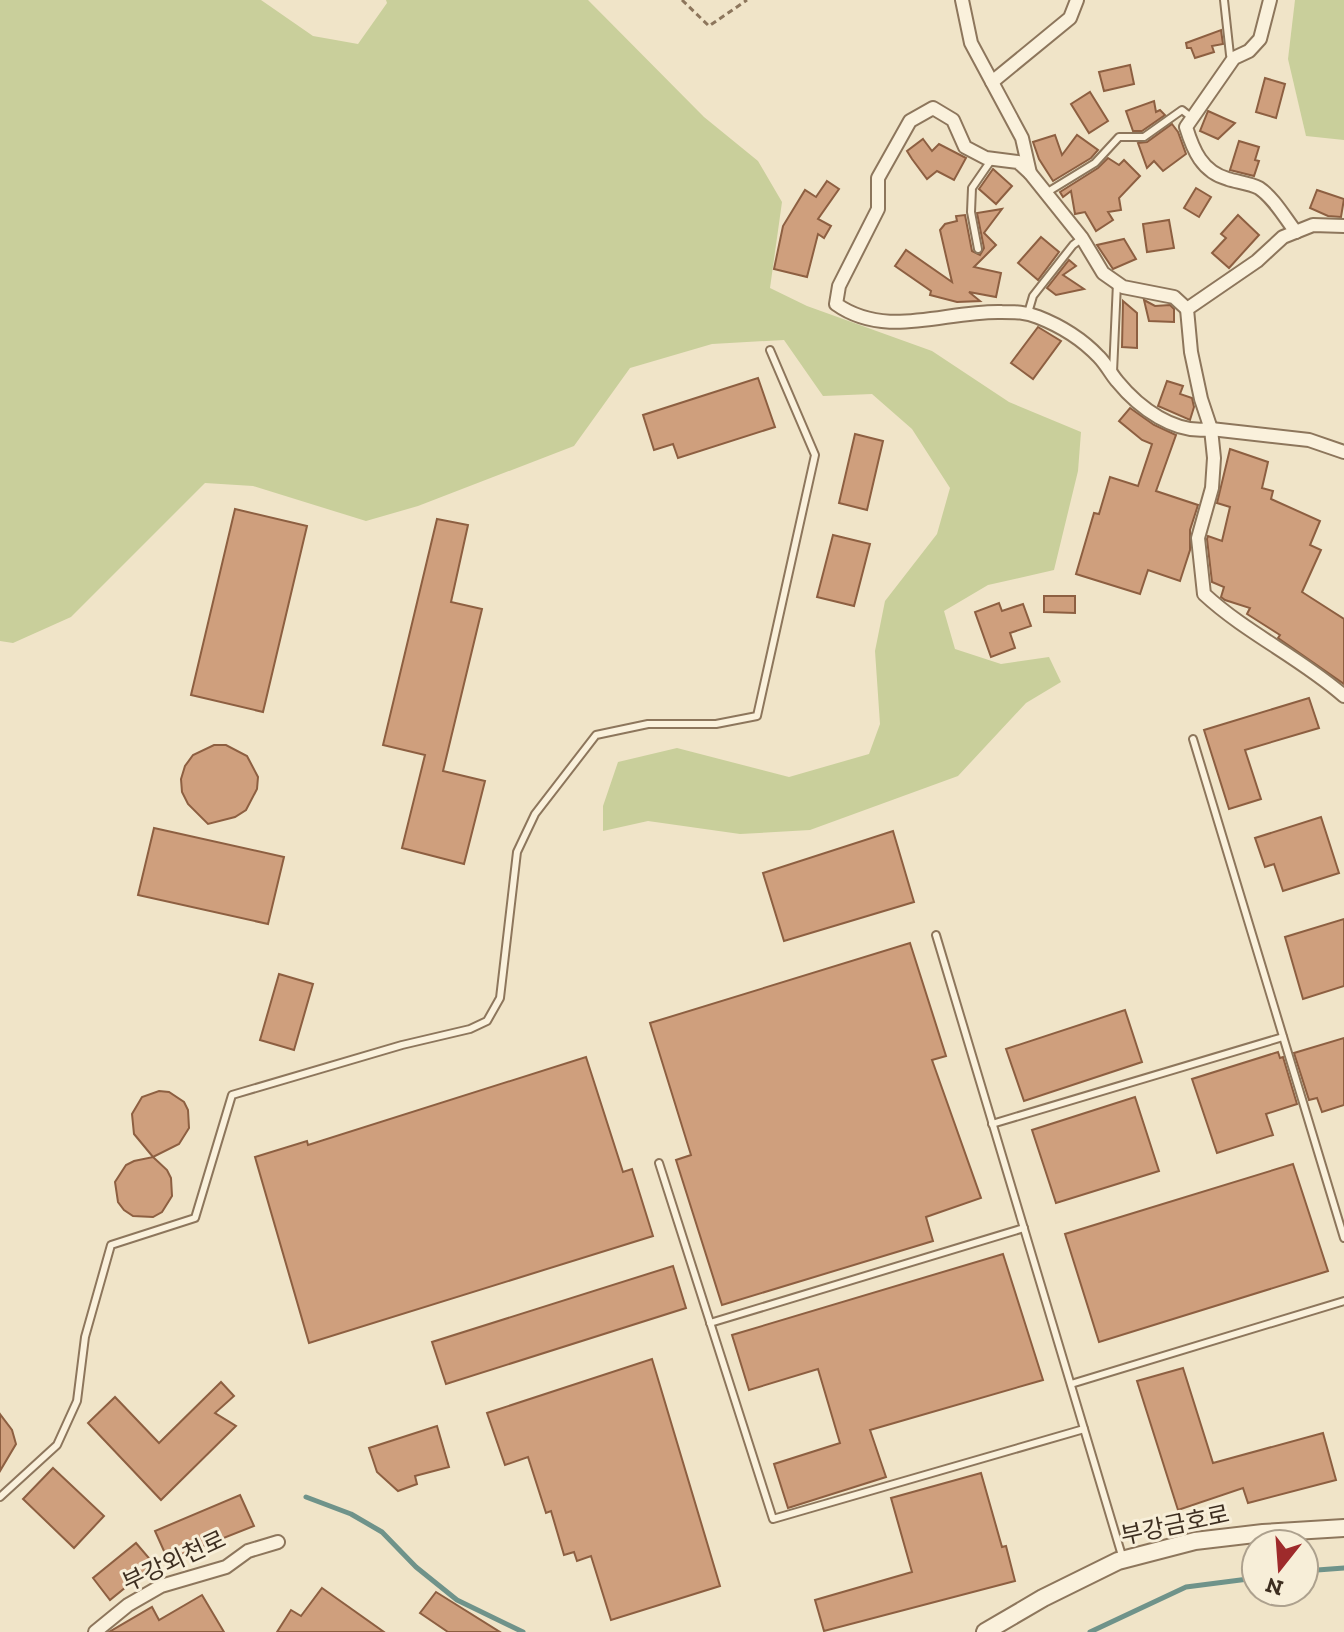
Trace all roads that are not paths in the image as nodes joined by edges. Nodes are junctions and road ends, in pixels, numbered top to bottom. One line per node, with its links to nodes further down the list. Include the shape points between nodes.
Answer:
1 (962, 0): 6 (street, via 971,43)
2 (1077, 0): 6 (street, via 1070,18)
3 (1224, 0): 5 (lane)
4 (1270, 0): 5 (street, via 1260,39)
5 (1234, 58): 7 (street)
6 (992, 82): 9 (street, via 1022,138)
7 (1192, 118): 10 (lane, via 1182,110 1144,137 1119,137 1095,163); 12 (street, via 1186,127 1194,152 1211,172 1257,187)
8 (992, 159): 9 (street, via 1018,162); 14 (lane, via 972,188); 17 (street, via 965,147 953,120 933,108 910,121 878,178 878,209 839,286 836,304 885,323 977,311)
9 (1030, 173): 10 (street)
10 (1046, 193): 13 (street)
11 (1344, 226): 12 (street, via 1313,225)
12 (1296, 232): 16 (street)
13 (1082, 238): 15 (street, via 1103,273); 17 (lane, via 1033,296)
14 (978, 249)
15 (1117, 283): 16 (street, via 1174,297); 19 (lane)
16 (1187, 309): 20 (street)
17 (1028, 313): 19 (street, via 1063,327)
18 (770, 350): 34 (lane, via 815,455 757,716 716,724 648,724 596,735 535,814 517,852 500,998 487,1021 232,1095 195,1218 111,1245 85,1337 77,1401 57,1445)
19 (1113, 375): 20 (street, via 1141,407 1168,422 1198,431)
20 (1211, 429): 21 (street, via 1309,440); 22 (street, via 1212,488 1198,538 1204,594)
21 (1344, 452)
22 (1344, 696)
23 (1193, 739): 25 (lane)
24 (936, 935): 26 (lane)
25 (1283, 1037): 26 (lane); 29 (lane)
26 (992, 1124): 28 (lane)
27 (659, 1163): 31 (lane)
28 (1024, 1228): 31 (lane); 32 (lane)
29 (1344, 1238)
30 (1344, 1301): 32 (lane)
31 (710, 1323): 33 (lane, via 773,1519)
32 (1071, 1384): 33 (lane)
33 (1084, 1429): 37 (lane)
34 (0, 1497)
35 (1344, 1528): 37 (street, 부강금호로, via 1195,1541)
36 (278, 1542): 38 (street, 부강외천로, via 248,1551 226,1567 161,1586)
37 (1123, 1559): 39 (street, 부강금호로)
38 (95, 1632)
39 (985, 1632)

